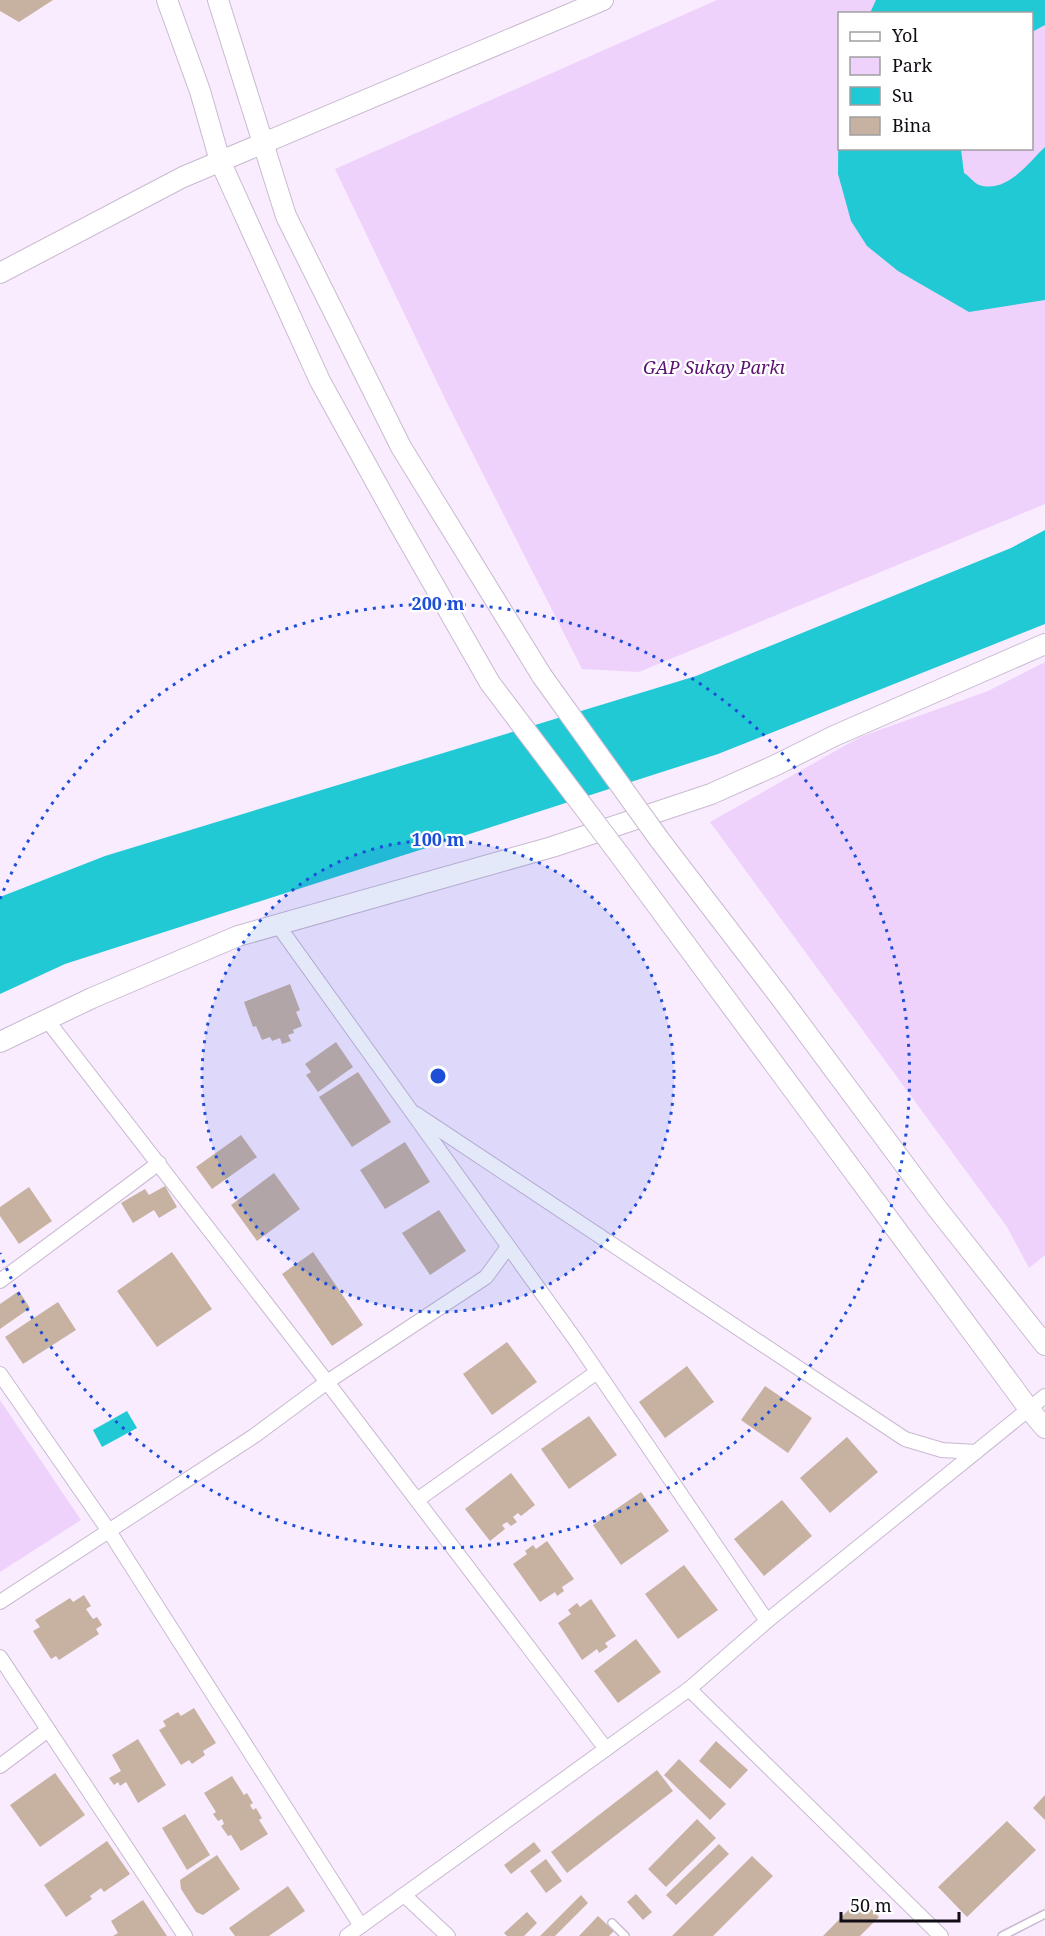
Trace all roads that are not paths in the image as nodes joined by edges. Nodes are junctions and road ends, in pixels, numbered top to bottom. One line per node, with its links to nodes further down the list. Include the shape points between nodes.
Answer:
1 (167, 0): 5 (main road)
2 (218, 0): 4 (main road)
3 (603, 0): 4 (main road)
4 (264, 143): 5 (main road); 15 (main road, bridge, via 286,216 401,447 542,676 659,839)
5 (220, 161): 6 (main road); 20 (main road, bridge, via 320,381 490,683)
6 (0, 273)
7 (1045, 644): 8 (main road, via 711,794 552,847)
8 (277, 924): 9 (main road, via 238,936); 11 (street)
9 (47, 1020): 10 (main road); 12 (street)
10 (0, 1042)
11 (410, 1110): 13 (street); 22 (street, via 905,1439 942,1450)
12 (159, 1163): 14 (street); 18 (street)
13 (508, 1247): 16 (street); 18 (street, via 486,1277)
14 (0, 1281)
15 (1045, 1345)
16 (597, 1372): 23 (street); 26 (street)
17 (0, 1374): 24 (street)
18 (327, 1382): 23 (street); 24 (street, via 254,1436)
19 (1045, 1396): 20 (street)
20 (1029, 1409): 21 (main road); 22 (street)
21 (1045, 1428)
22 (976, 1452): 26 (street)
23 (417, 1500): 30 (street)
24 (109, 1531): 25 (street); 35 (street)
25 (0, 1602)
26 (767, 1621): 28 (street)
27 (0, 1658): 29 (street)
28 (689, 1689): 30 (street); 40 (street)
29 (48, 1730): 31 (street); 36 (street)
30 (606, 1749): 32 (street)
31 (0, 1766)
32 (404, 1895): 35 (street); 38 (street)
33 (1045, 1914): 41 (lane)
34 (612, 1923): 39 (lane)
35 (361, 1926): 37 (street)
36 (185, 1936)
37 (347, 1936)
38 (448, 1936)
39 (625, 1936)
40 (940, 1936)
41 (1002, 1936)

